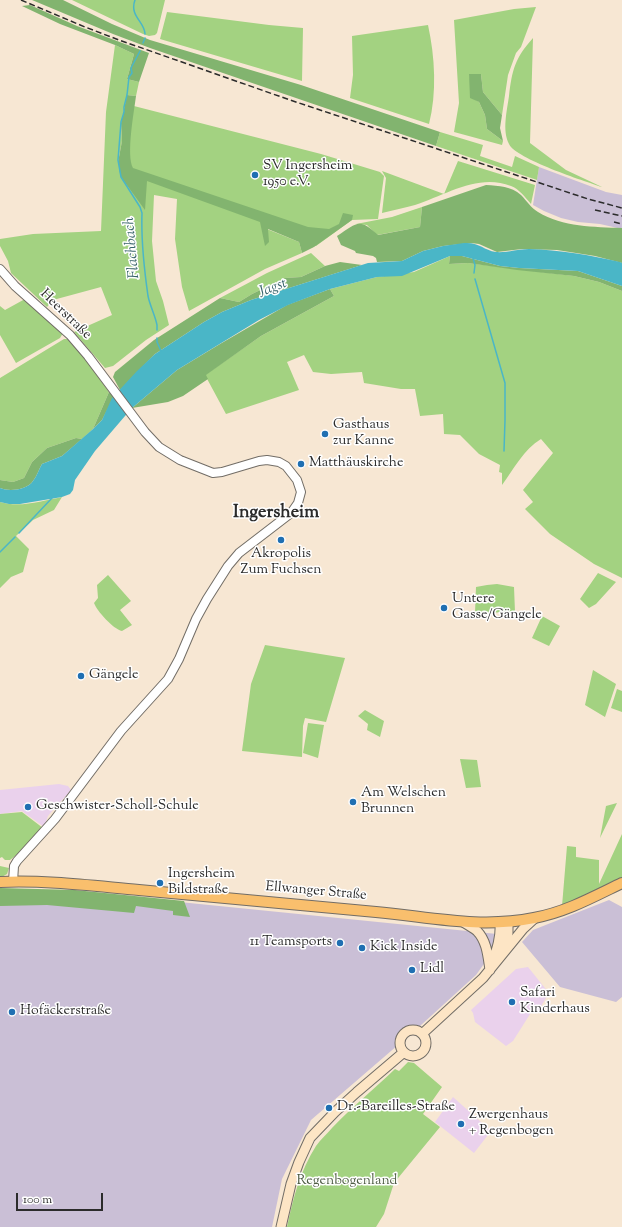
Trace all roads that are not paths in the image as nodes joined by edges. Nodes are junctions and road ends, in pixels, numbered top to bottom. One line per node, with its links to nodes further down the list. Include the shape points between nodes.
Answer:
1 (0, 270): 3 (street, Heerstraße, via 70,335 152,440 168,453 209,472 222,472 259,461 274,461 290,469 301,488 301,497 291,513 239,553 228,566 200,612 168,680 121,731 55,819 17,861 14,866)
2 (0, 882): 3 (main road, Ellwanger Straße)
3 (13, 882): 6 (main road, Ellwanger Straße, via 206,896)
4 (622, 883): 5 (main road, Ellwanger Straße, via 578,905)
5 (535, 918): 7 (main road, Ellwanger Straße); 8 (main road)
6 (464, 922): 7 (main road, Ellwanger Straße); 9 (main road, via 477,931 483,941)
7 (504, 922): 8 (main road, via 508,933); 9 (main road)
8 (500, 958): 9 (main road)
9 (490, 970): 10 (main road)
10 (422, 1034): 11 (main road, via 415,1031 404,1034 400,1041); 11 (main road, via 426,1046 422,1053 411,1056)
11 (404, 1052): 12 (main road, via 335,1112 310,1138 291,1184)
12 (281, 1227)

